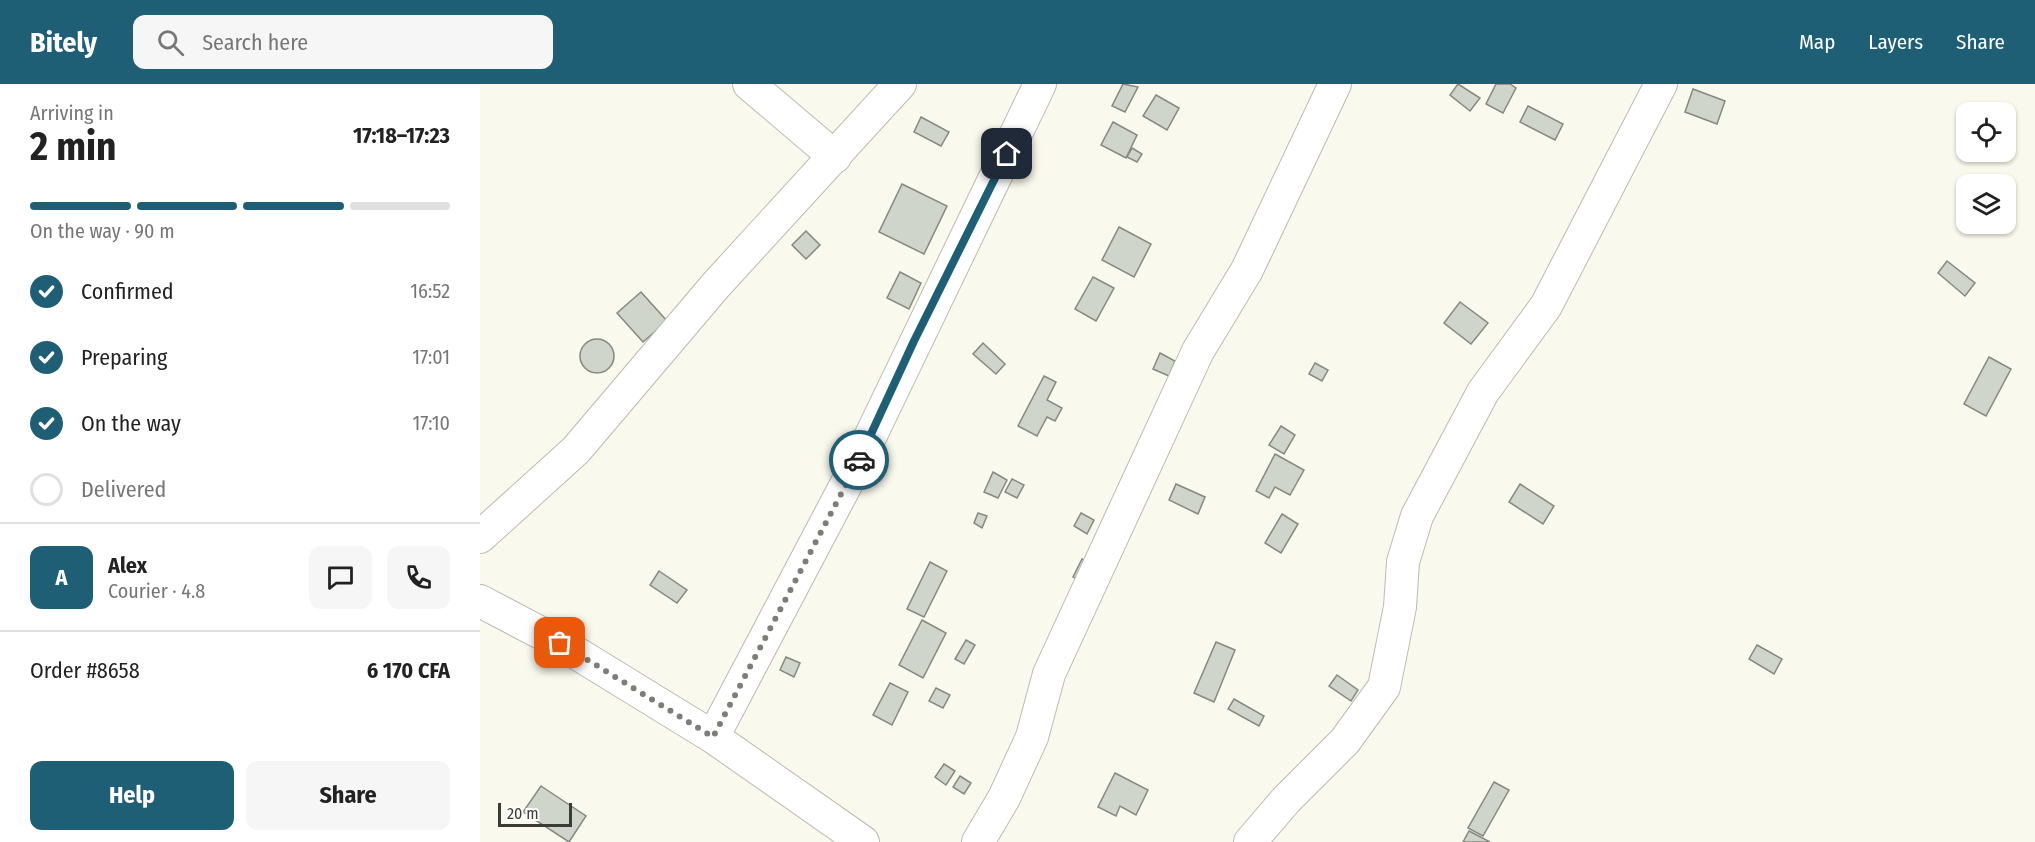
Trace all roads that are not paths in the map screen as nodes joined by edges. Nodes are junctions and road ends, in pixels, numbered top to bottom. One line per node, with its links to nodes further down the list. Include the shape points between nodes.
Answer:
1 (749, 84): 6 (street)
2 (900, 84): 6 (street)
3 (1040, 84): 9 (street, via 859,460)
4 (1335, 84): 11 (street, via 1247,270 1198,351 1049,674 1032,737 1005,798)
5 (1661, 84): 12 (street, via 1546,306 1483,392 1417,516 1403,562 1400,607 1384,687 1345,741)
6 (835, 157): 7 (street, via 716,285 576,450)
7 (480, 537)
8 (480, 601): 9 (street, via 560,643)
9 (713, 737): 10 (street)
10 (863, 842)
11 (978, 842)
12 (1250, 842)

